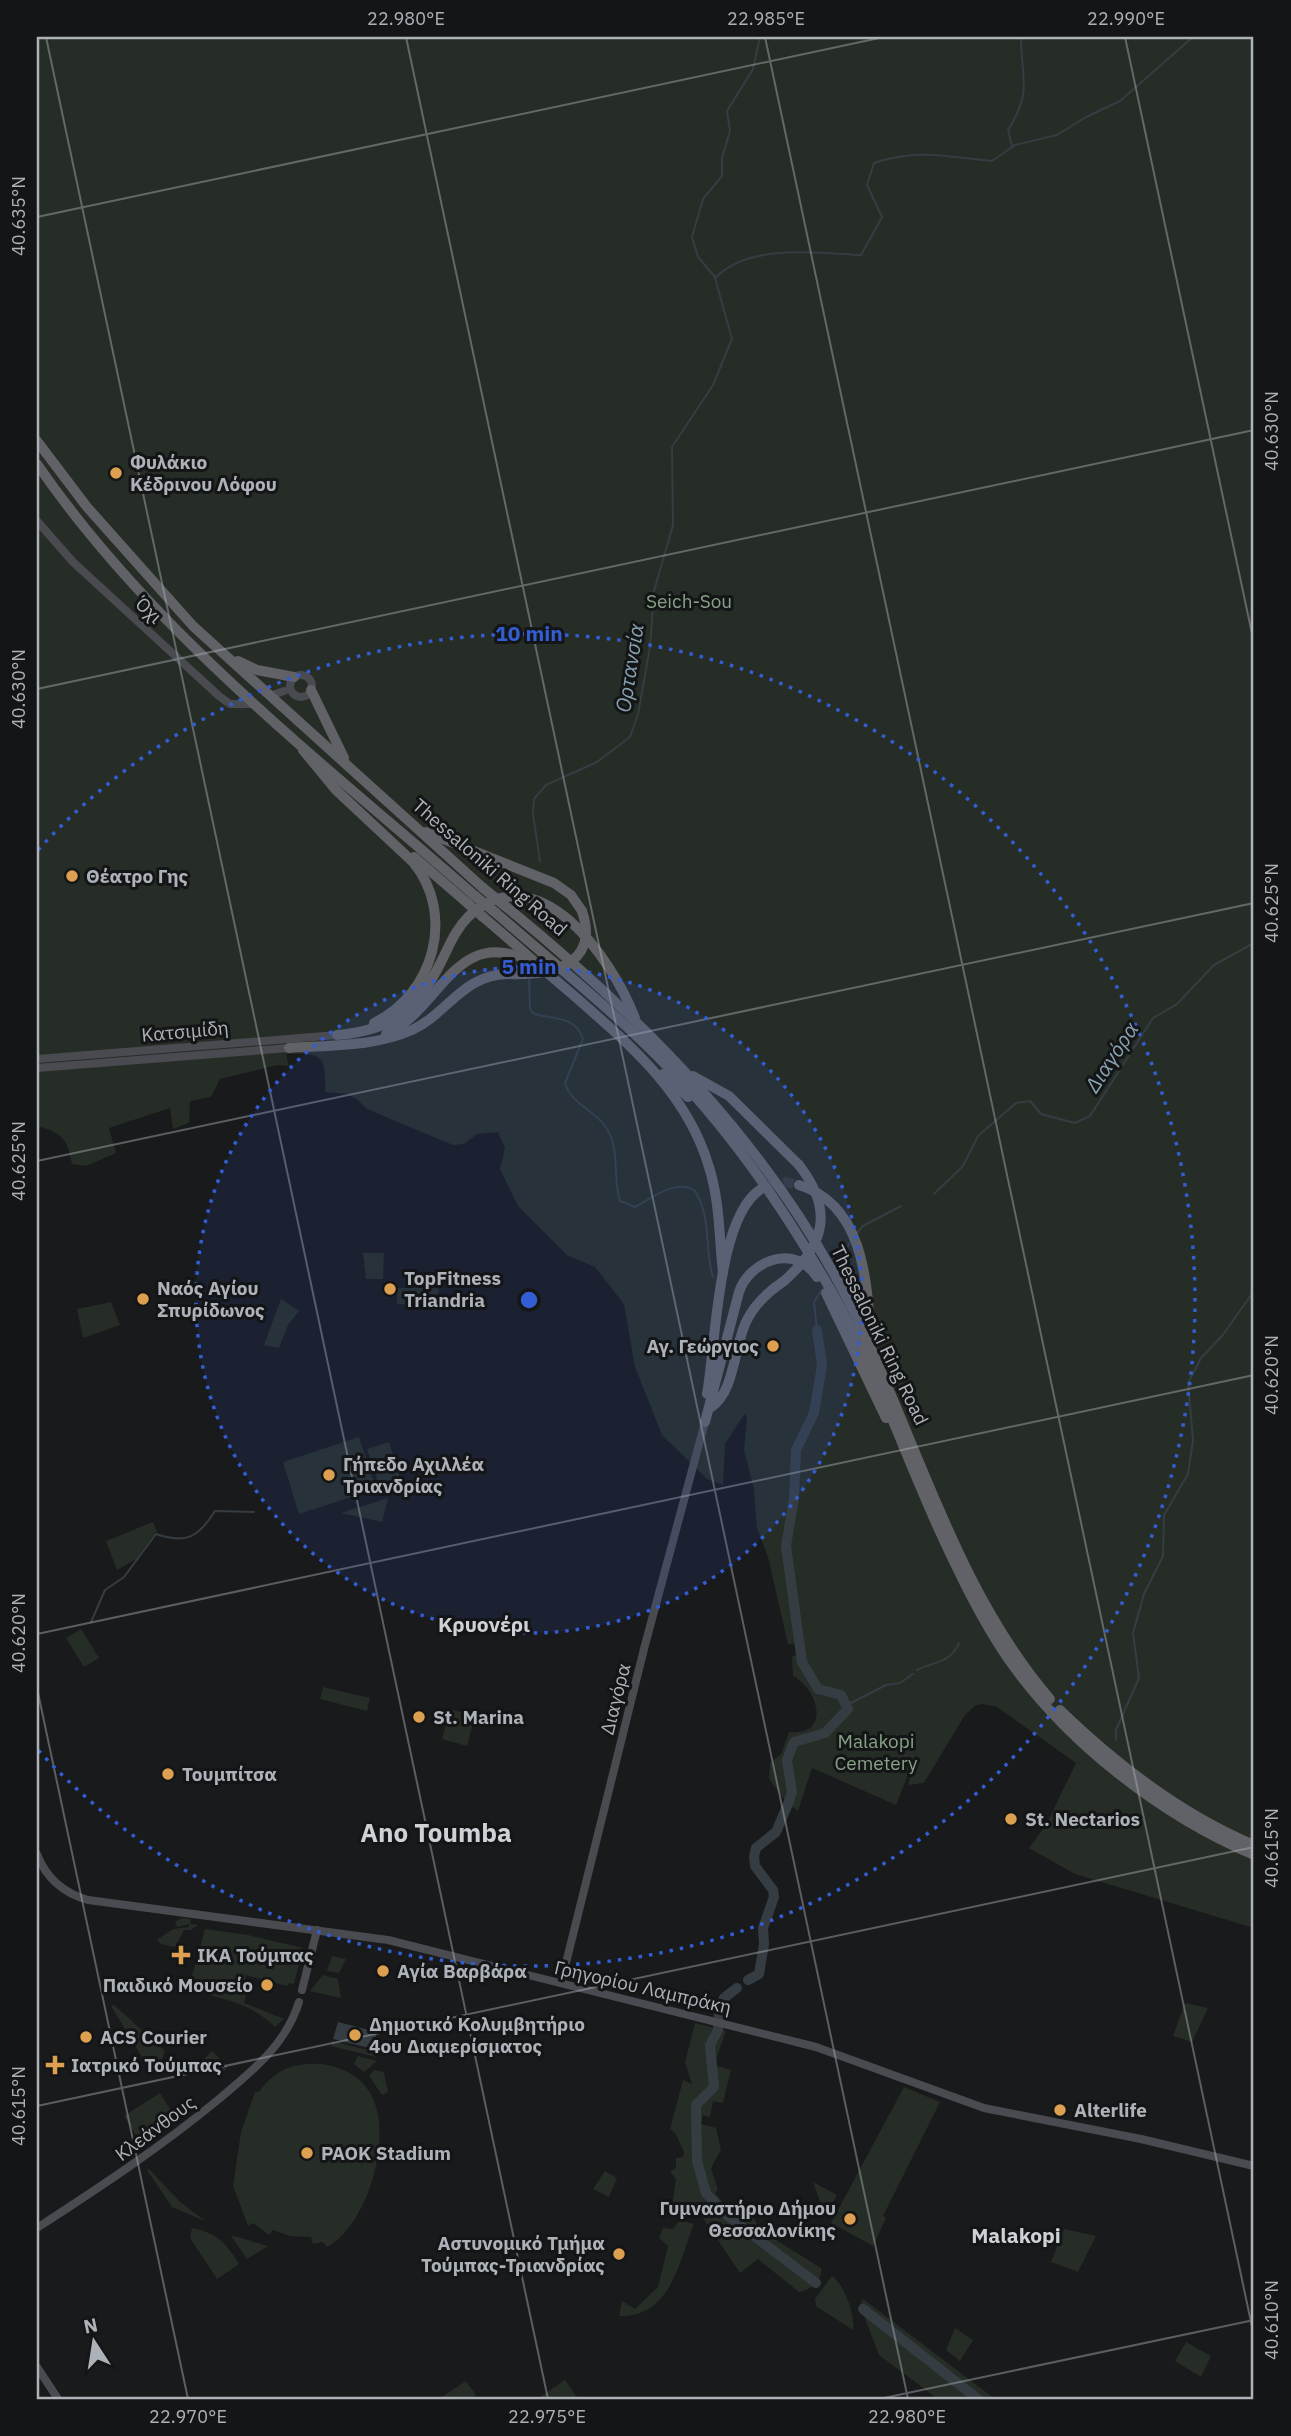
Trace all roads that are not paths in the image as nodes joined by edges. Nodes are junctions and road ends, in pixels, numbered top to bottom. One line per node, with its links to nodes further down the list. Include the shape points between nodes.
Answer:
1 (37, 442): 6 (highway, Thessaloniki Ring Road, via 156,586)
2 (37, 464): 5 (highway, Thessaloniki Ring Road)
3 (37, 476): 5 (highway, via 86,538)
4 (37, 521): 10 (main road, Όχι, via 73,562 219,695 230,704)
5 (104, 553): 11 (highway, Thessaloniki Ring Road, via 201,655)
6 (229, 657): 7 (highway); 12 (highway, Thessaloniki Ring Road)
7 (289, 684): 8 (main road, via 293,694 304,696); 8 (main road, via 303,674 309,678); 9 (main road)
8 (311, 690): 12 (highway)
9 (275, 694)
10 (250, 704)
11 (297, 741): 14 (highway, via 322,775); 15 (highway, Thessaloniki Ring Road)
12 (348, 765): 13 (highway, Thessaloniki Ring Road)
13 (417, 828): 16 (highway, Thessaloniki Ring Road, bridge); 20 (highway, bridge, via 554,883 571,895 582,911 584,939 569,962 544,974 507,974 472,982 436,1015 411,1030 371,1042)
14 (397, 844): 15 (highway); 19 (highway, via 431,891 436,921 431,956 418,983 391,1013)
15 (470, 899): 16 (highway, Thessaloniki Ring Road, bridge); 17 (highway, bridge, via 483,917)
16 (500, 909): 18 (highway, Thessaloniki Ring Road, via 561,951); 26 (highway, Thessaloniki Ring Road, via 627,1026 698,1099)
17 (539, 966): 20 (highway, via 508,953 474,956 453,970 407,1022 381,1035); 24 (highway)
18 (637, 1022): 19 (highway, via 617,980 574,923 542,902 511,899 487,905 465,920 426,990 404,1014 373,1030); 25 (highway, Thessaloniki Ring Road)
19 (337, 1035): 22 (main road, Κατσιμίδη)
20 (345, 1043): 21 (highway)
21 (289, 1048): 23 (main road, Κατσιμίδη)
22 (37, 1059)
23 (37, 1068)
24 (653, 1069): 26 (highway); 30 (highway, via 693,1125 706,1158 718,1202)
25 (689, 1075): 29 (highway, Thessaloniki Ring Road, via 769,1173); 33 (highway, bridge, via 729,1096 799,1165 818,1198 820,1227 810,1255 750,1315 729,1378 716,1404)
26 (709, 1117): 29 (highway, Thessaloniki Ring Road)
27 (799, 1185): 32 (highway, via 827,1199 851,1230 868,1295)
28 (761, 1189): 30 (highway, via 738,1216)
29 (821, 1268): 31 (highway, Thessaloniki Ring Road); 33 (highway, via 786,1258 768,1260 750,1272 739,1292)
30 (723, 1273): 34 (highway)
31 (831, 1287): 32 (highway, Thessaloniki Ring Road); 37 (highway, via 964,1580 1002,1649 1027,1683 1128,1779 1188,1820)
32 (871, 1348): 35 (highway, Thessaloniki Ring Road, via 979,1593 1030,1676 1087,1736 1121,1763 1191,1812)
33 (709, 1408): 34 (highway)
34 (705, 1422): 39 (main road, Διαγόρα)
35 (1254, 1845)
36 (37, 1854): 38 (main road, Γρηγορίου Λαμπράκη, via 53,1880 84,1899)
37 (1254, 1855)
38 (317, 1930): 39 (main road, Γρηγορίου Λαμπράκη, via 388,1940); 40 (main road)
39 (561, 1983): 42 (main road, Γρηγορίου Λαμπράκη, via 825,2050 984,2108 1141,2138)
40 (302, 1990)
41 (299, 2002): 43 (main road, Κλεάνθους, via 283,2037 262,2062 159,2148)
42 (1254, 2166)
43 (37, 2228)
44 (37, 2367): 45 (main road)
45 (58, 2399)

